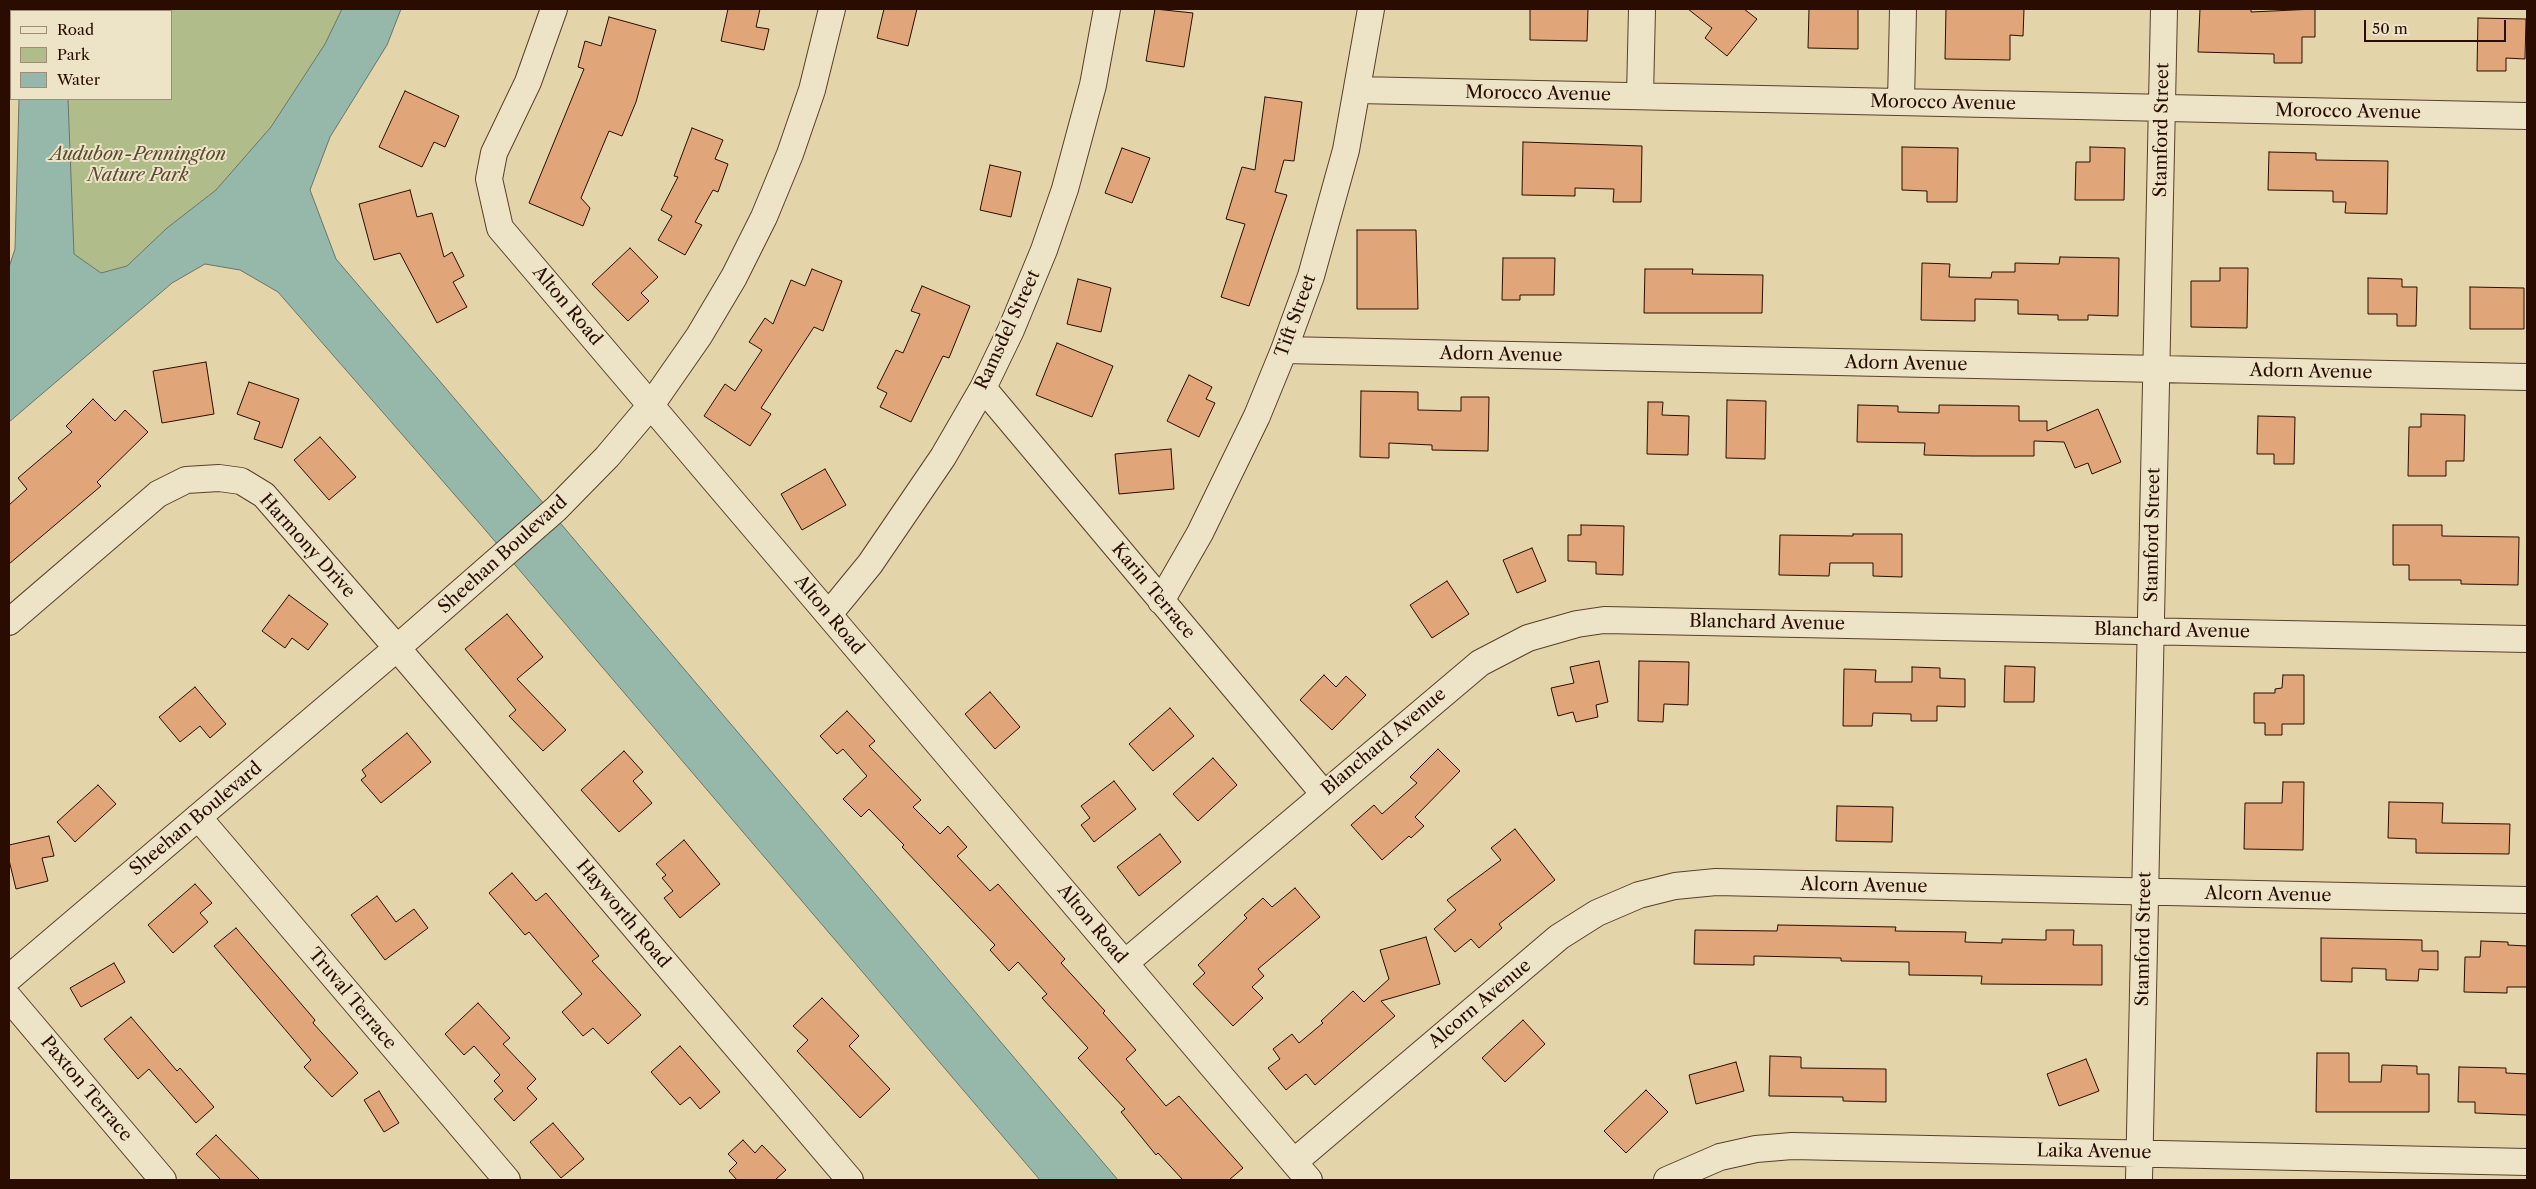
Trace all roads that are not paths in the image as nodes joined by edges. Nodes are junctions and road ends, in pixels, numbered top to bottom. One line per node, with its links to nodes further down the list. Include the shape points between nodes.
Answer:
1 (554, 9): 17 (street, Alton Road, via 528,82 494,153 489,179 500,228)
2 (832, 9): 17 (street, Sheehan Boulevard, via 812,90 764,216 734,277 699,336)
3 (1107, 9): 16 (street, Ramsdel Street, via 1093,84 1065,189 1028,290)
4 (1371, 9): 8 (street, Tift Street)
5 (1642, 9): 9 (street)
6 (1903, 9): 10 (street)
7 (2164, 9): 11 (street, Stamford Street)
8 (1358, 90): 9 (street, Morocco Avenue); 13 (street, Tift Street, via 1326,226)
9 (1640, 96): 10 (street, Morocco Avenue)
10 (1901, 102): 11 (street, Morocco Avenue)
11 (2162, 108): 12 (street, Morocco Avenue); 14 (street, Stamford Street)
12 (2527, 116)
13 (1284, 350): 14 (street, Adorn Avenue); 18 (street, Tift Street, via 1224,487)
14 (2156, 369): 15 (street, Adorn Avenue); 21 (street, Stamford Street)
15 (2527, 377)
16 (983, 388): 18 (street, Karin Terrace); 19 (street, Ramsdel Street, via 908,512)
17 (651, 405): 19 (street, Alton Road); 23 (street, Sheehan Boulevard, via 607,457 556,509)
18 (1161, 601): 24 (street, Karin Terrace)
19 (829, 614): 28 (street, Alton Road)
20 (9, 622): 23 (street, Harmony Drive, via 158,494 186,480 219,478 241,481 264,495)
21 (2151, 630): 22 (street, Blanchard Avenue); 24 (street, Blanchard Avenue, via 1604,620 1577,624 1528,638 1480,663); 26 (street, Stamford Street)
22 (2527, 638)
23 (397, 648): 25 (street, Sheehan Boulevard); 37 (street, Hayworth Road)
24 (1324, 794): 28 (street, Blanchard Avenue)
25 (198, 817): 29 (street, Sheehan Boulevard); 36 (street, Truval Terrace)
26 (2145, 892): 27 (street, Alcorn Avenue); 31 (street, Stamford Street); 34 (street, Alcorn Avenue, via 1716,882 1675,886 1639,895 1597,913 1559,937)
27 (2527, 900)
28 (1125, 963): 34 (street, Alton Road)
29 (9, 978)
30 (9, 998): 35 (street, Paxton Terrace)
31 (2139, 1153): 33 (street, Laika Avenue); 38 (street, Laika Avenue, via 1792,1146 1720,1157); 39 (street, Stamford Street)
32 (2527, 1162): 33 (street, Laika Avenue)
33 (2400, 1170)
34 (1302, 1171)
35 (163, 1180)
36 (507, 1180)
37 (850, 1180)
38 (1667, 1180)
39 (2139, 1180)

